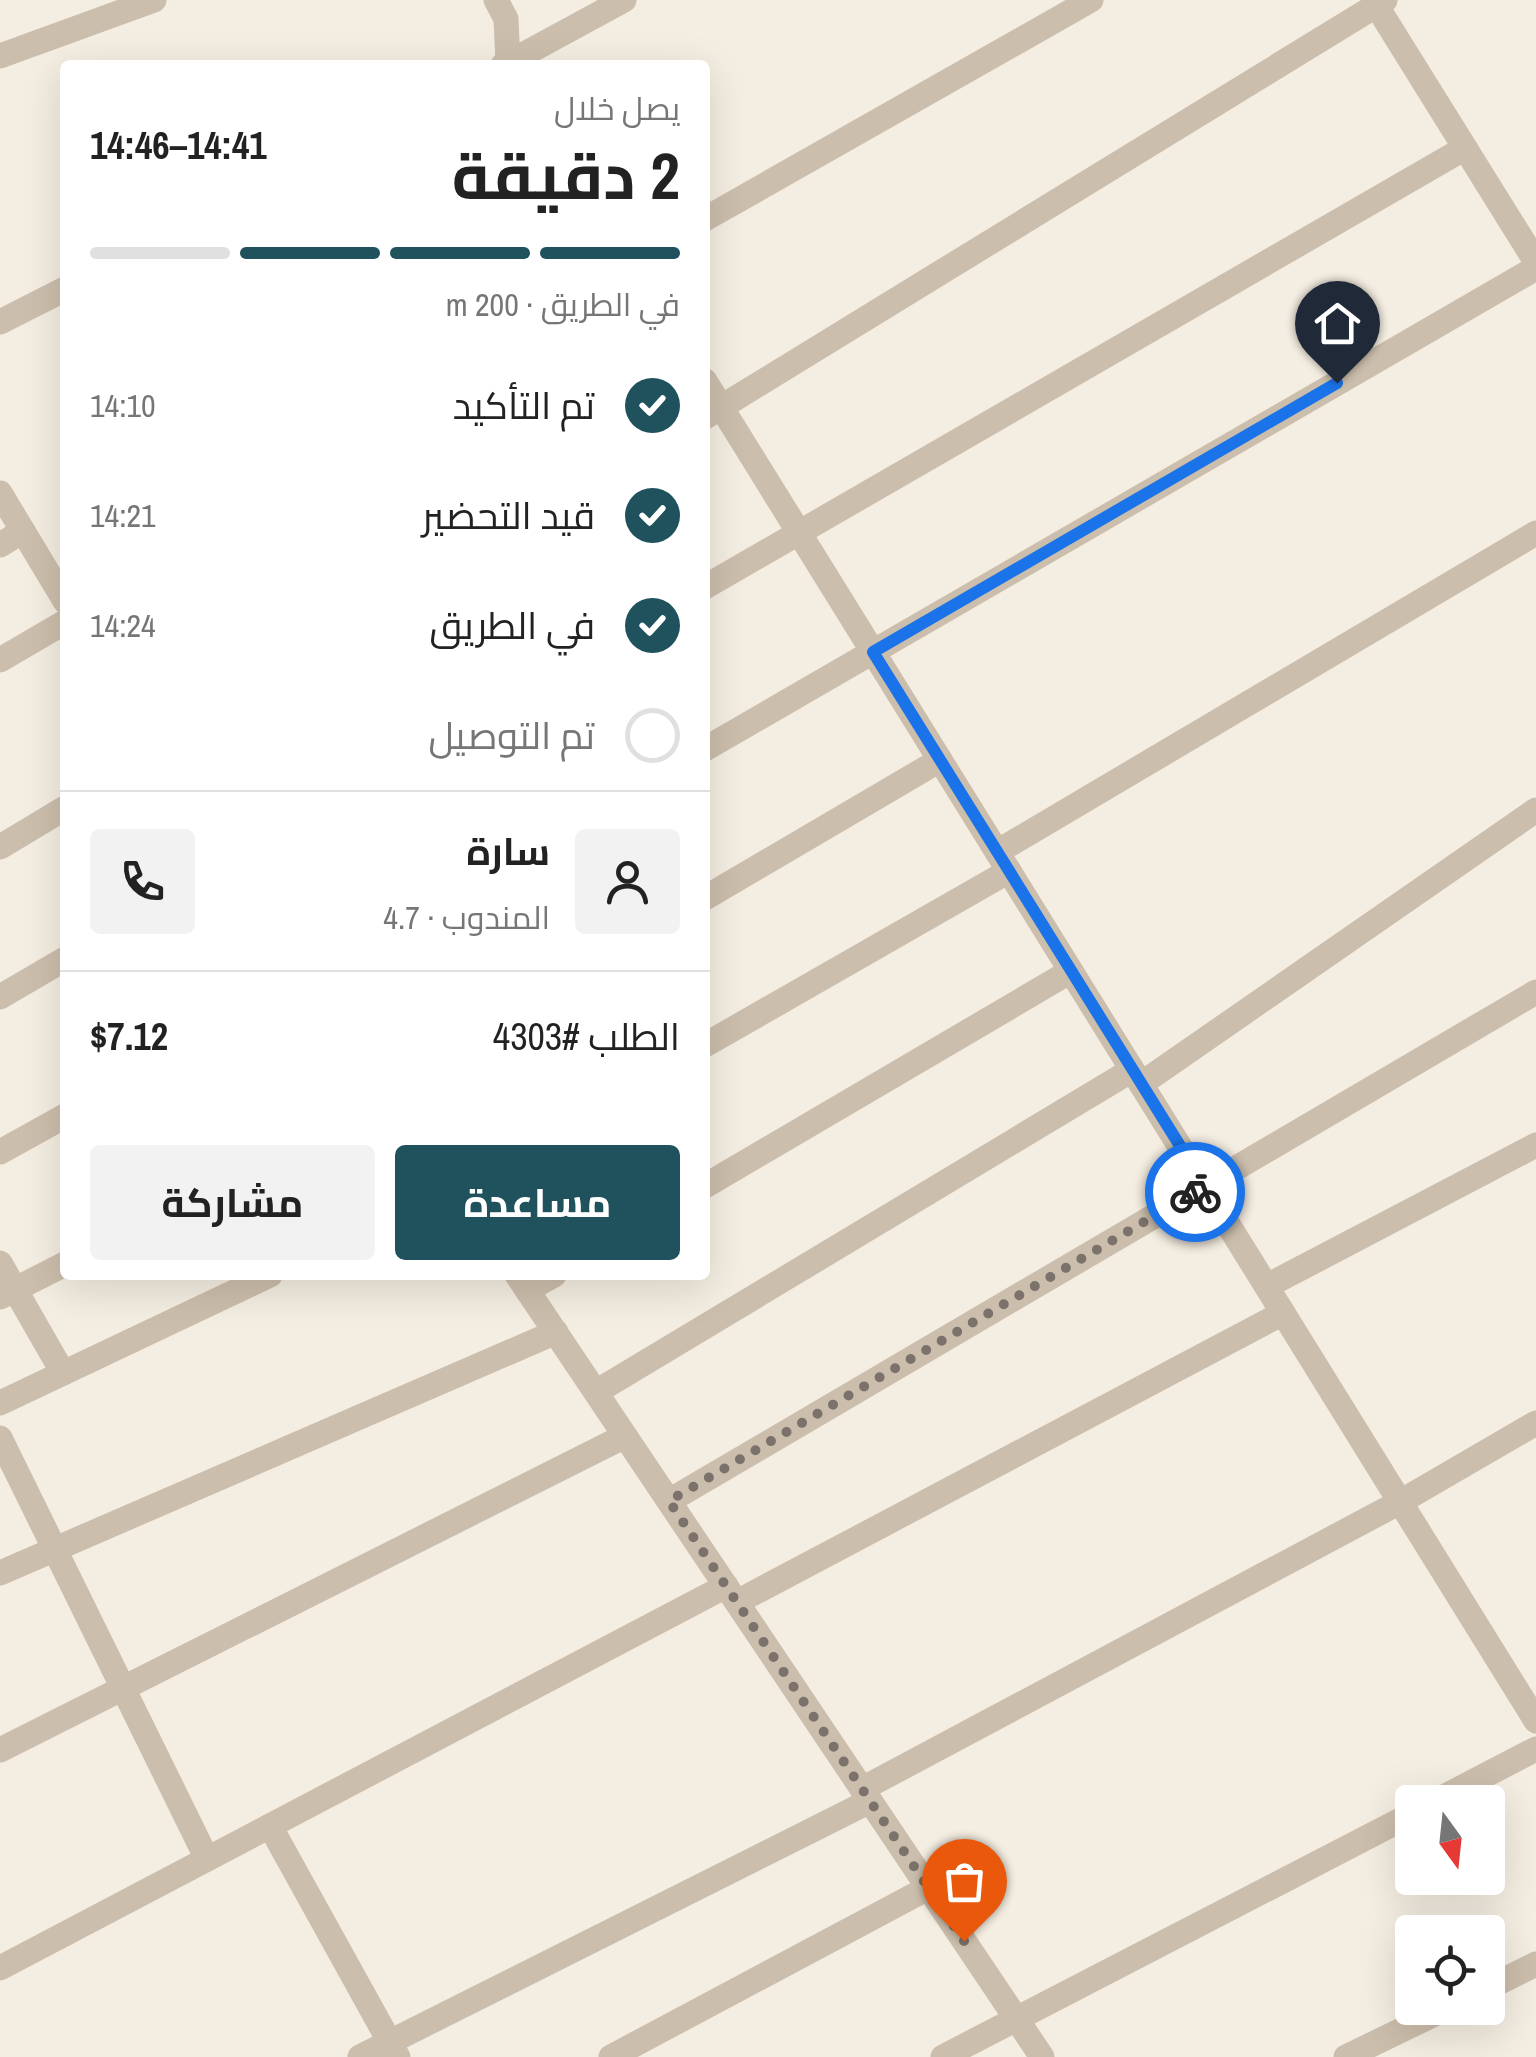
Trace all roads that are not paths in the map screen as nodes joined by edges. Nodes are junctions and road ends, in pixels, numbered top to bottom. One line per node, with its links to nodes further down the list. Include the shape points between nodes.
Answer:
1 (154, 0): 6 (street)
2 (496, 0): 7 (street, via 506,19)
3 (624, 0): 8 (street)
4 (1090, 0): 10 (street)
5 (1381, 3): 9 (street); 14 (street)
6 (0, 56)
7 (507, 60)
8 (514, 60)
9 (1465, 148): 11 (street); 17 (street)
10 (710, 216)
11 (1536, 265): 23 (street)
12 (60, 292): 13 (street)
13 (0, 322)
14 (713, 412): 17 (street)
15 (0, 493): 16 (street)
16 (23, 531): 19 (street); 20 (street)
17 (800, 532): 21 (street); 23 (street)
18 (1536, 532): 30 (street)
19 (0, 544)
20 (57, 572)
21 (710, 585)
22 (60, 625): 24 (street)
23 (873, 652): 25 (street); 26 (street)
24 (0, 660)
25 (710, 746)
26 (940, 760): 30 (street); 31 (street)
27 (1536, 810): 37 (street)
28 (60, 811): 29 (street)
29 (0, 847)
30 (1003, 862): 33 (street); 36 (street)
31 (710, 895)
32 (60, 962): 35 (street)
33 (1071, 971): 37 (street); 41 (street)
34 (1536, 992): 42 (street)
35 (0, 996)
36 (710, 1042)
37 (1137, 1077): 42 (street); 52 (street)
38 (60, 1119): 40 (street)
39 (1536, 1144): 47 (street)
40 (0, 1152)
41 (710, 1183)
42 (1205, 1186): 47 (street); 57 (street)
43 (0, 1262): 48 (street)
44 (60, 1267): 48 (street)
45 (259, 1280): 51 (street)
46 (522, 1283): 50 (street)
47 (1267, 1286): 49 (street)
48 (8, 1294): 51 (street)
49 (1283, 1313): 58 (street); 61 (street)
50 (556, 1332): 52 (street); 59 (street)
51 (63, 1373): 53 (street)
52 (596, 1392): 55 (street)
53 (0, 1403)
54 (1536, 1423): 58 (street)
55 (625, 1436): 57 (street); 62 (street)
56 (0, 1438): 59 (street)
57 (669, 1501): 61 (street)
58 (1400, 1502): 63 (street); 67 (street)
59 (55, 1549): 60 (street); 62 (street)
60 (0, 1573)
61 (731, 1594): 67 (street); 69 (street)
62 (123, 1688): 65 (street); 70 (street)
63 (1531, 1703)
64 (1536, 1749): 66 (street)
65 (0, 1750)
66 (1467, 1785)
67 (866, 1795): 71 (street); 77 (street)
68 (1395, 1823): 75 (street)
69 (270, 1826): 70 (street); 77 (street)
70 (207, 1859): 73 (street)
71 (928, 1888): 75 (street); 79 (street)
72 (1536, 1964): 74 (street)
73 (0, 1968)
74 (1505, 1980)
75 (1018, 2021): 80 (street); 81 (street)
76 (1412, 2025): 82 (street)
77 (394, 2050): 78 (street)
78 (360, 2057)
79 (611, 2057)
80 (943, 2057)
81 (1042, 2057)
82 (1346, 2057)

